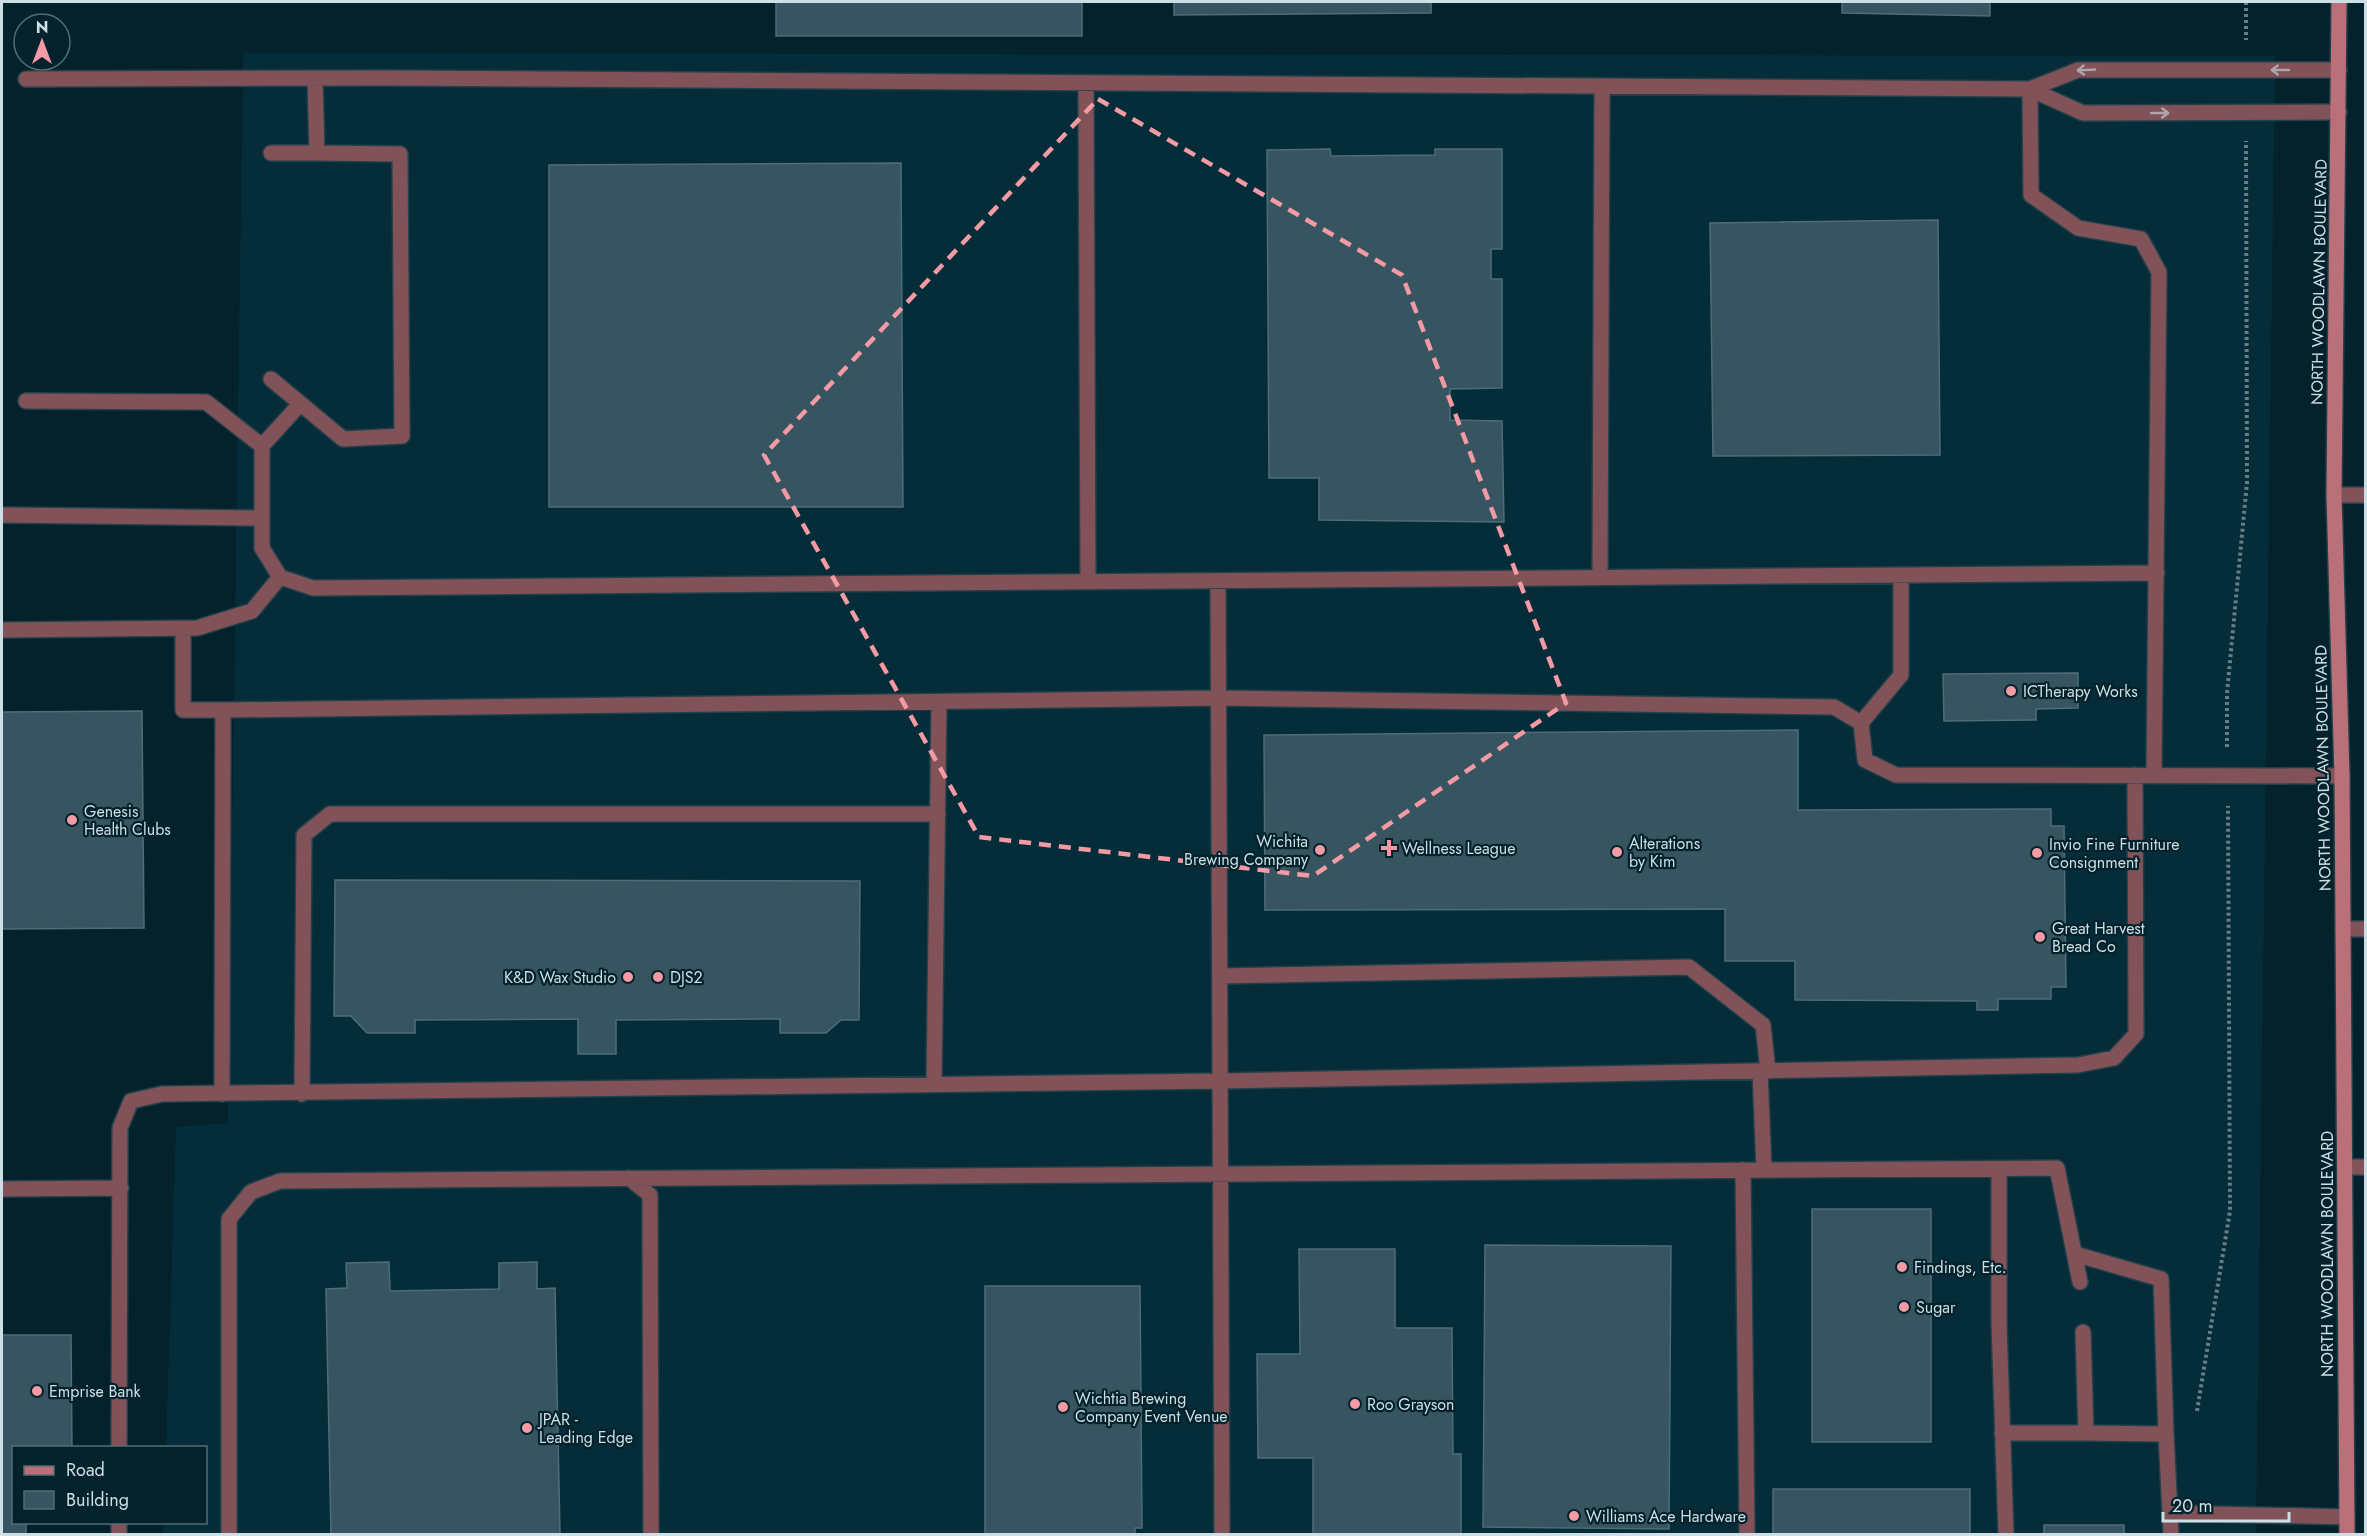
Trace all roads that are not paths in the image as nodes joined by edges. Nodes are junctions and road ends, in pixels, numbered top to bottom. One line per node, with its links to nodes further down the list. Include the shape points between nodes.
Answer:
1 (2339, 2): 2 (main road, NORTH WOODLAWN BOULEVARD)
2 (2339, 69): 7 (street, one-way to 7, via 2078,69); 8 (main road, NORTH WOODLAWN BOULEVARD)
3 (26, 79): 4 (street)
4 (315, 79): 5 (street); 10 (street)
5 (1086, 83): 6 (street); 24 (street)
6 (1602, 86): 7 (street); 22 (street)
7 (2030, 89): 8 (street, one-way to 8, via 2082,113); 19 (street, via 2031,195 2078,228 2142,239 2159,272)
8 (2339, 112): 15 (main road, NORTH WOODLAWN BOULEVARD)
9 (271, 153): 10 (street)
10 (317, 153): 13 (street, via 400,153 402,436 344,439)
11 (271, 379): 13 (street)
12 (26, 401): 14 (street, via 206,402)
13 (300, 404): 14 (street)
14 (262, 446): 18 (street)
15 (2334, 495): 16 (street); 33 (main road, NORTH WOODLAWN BOULEVARD)
16 (2366, 495)
17 (2, 515): 18 (street)
18 (262, 518): 21 (street, via 262,548)
19 (2157, 573): 20 (street); 32 (street)
20 (1901, 575): 22 (street); 30 (street, via 1901,675)
21 (279, 577): 24 (street, via 314,588); 25 (street, via 252,611 197,628)
22 (1600, 578): 23 (street)
23 (1218, 581): 24 (street); 27 (street)
24 (1088, 582)
25 (183, 628): 26 (street); 29 (street, via 183,710)
26 (2, 630)
27 (1219, 698): 28 (street); 30 (street, via 1834,707); 37 (street)
28 (939, 702): 29 (street); 34 (street)
29 (223, 710): 41 (street)
30 (1861, 723): 31 (street, via 1865,760 1896,774)
31 (2135, 775): 32 (street); 38 (street, via 2136,1034 2114,1058 2078,1065)
32 (2154, 775): 33 (street)
33 (2342, 776): 35 (main road, NORTH WOODLAWN BOULEVARD)
34 (938, 814): 40 (street); 42 (street, via 330,814 304,835)
35 (2343, 928): 36 (street); 43 (main road, NORTH WOODLAWN BOULEVARD)
36 (2366, 928)
37 (1220, 976): 38 (street, via 1689,967 1763,1025); 39 (street)
38 (1764, 1071): 39 (street); 47 (street)
39 (1220, 1081): 40 (street); 48 (street)
40 (934, 1084): 42 (street)
41 (222, 1094): 42 (street); 50 (street, via 162,1094 131,1101 120,1128)
42 (302, 1094)
43 (2344, 1167): 44 (street); 60 (main road, NORTH WOODLAWN BOULEVARD)
44 (2366, 1167)
45 (1998, 1169): 47 (street); 52 (street, via 2057,1168); 55 (street)
46 (1743, 1170): 47 (street); 48 (street); 64 (street)
47 (1764, 1170)
48 (1221, 1175): 49 (street); 63 (street)
49 (629, 1178): 61 (street, via 279,1181 251,1192 230,1219); 62 (street, via 650,1195)
50 (121, 1188): 51 (street); 58 (street)
51 (2, 1189)
52 (2075, 1254): 53 (street); 57 (street, via 2161,1279)
53 (2080, 1282)
54 (2083, 1332): 56 (street)
55 (2002, 1433): 56 (street); 65 (street)
56 (2086, 1433): 57 (street)
57 (2166, 1434): 59 (street)
58 (120, 1446)
59 (2170, 1513): 60 (street); 66 (street)
60 (2347, 1517): 67 (main road, NORTH WOODLAWN BOULEVARD)
61 (230, 1534)
62 (651, 1534)
63 (1222, 1534)
64 (1747, 1534)
65 (2006, 1534)
66 (2171, 1534)
67 (2347, 1534)

